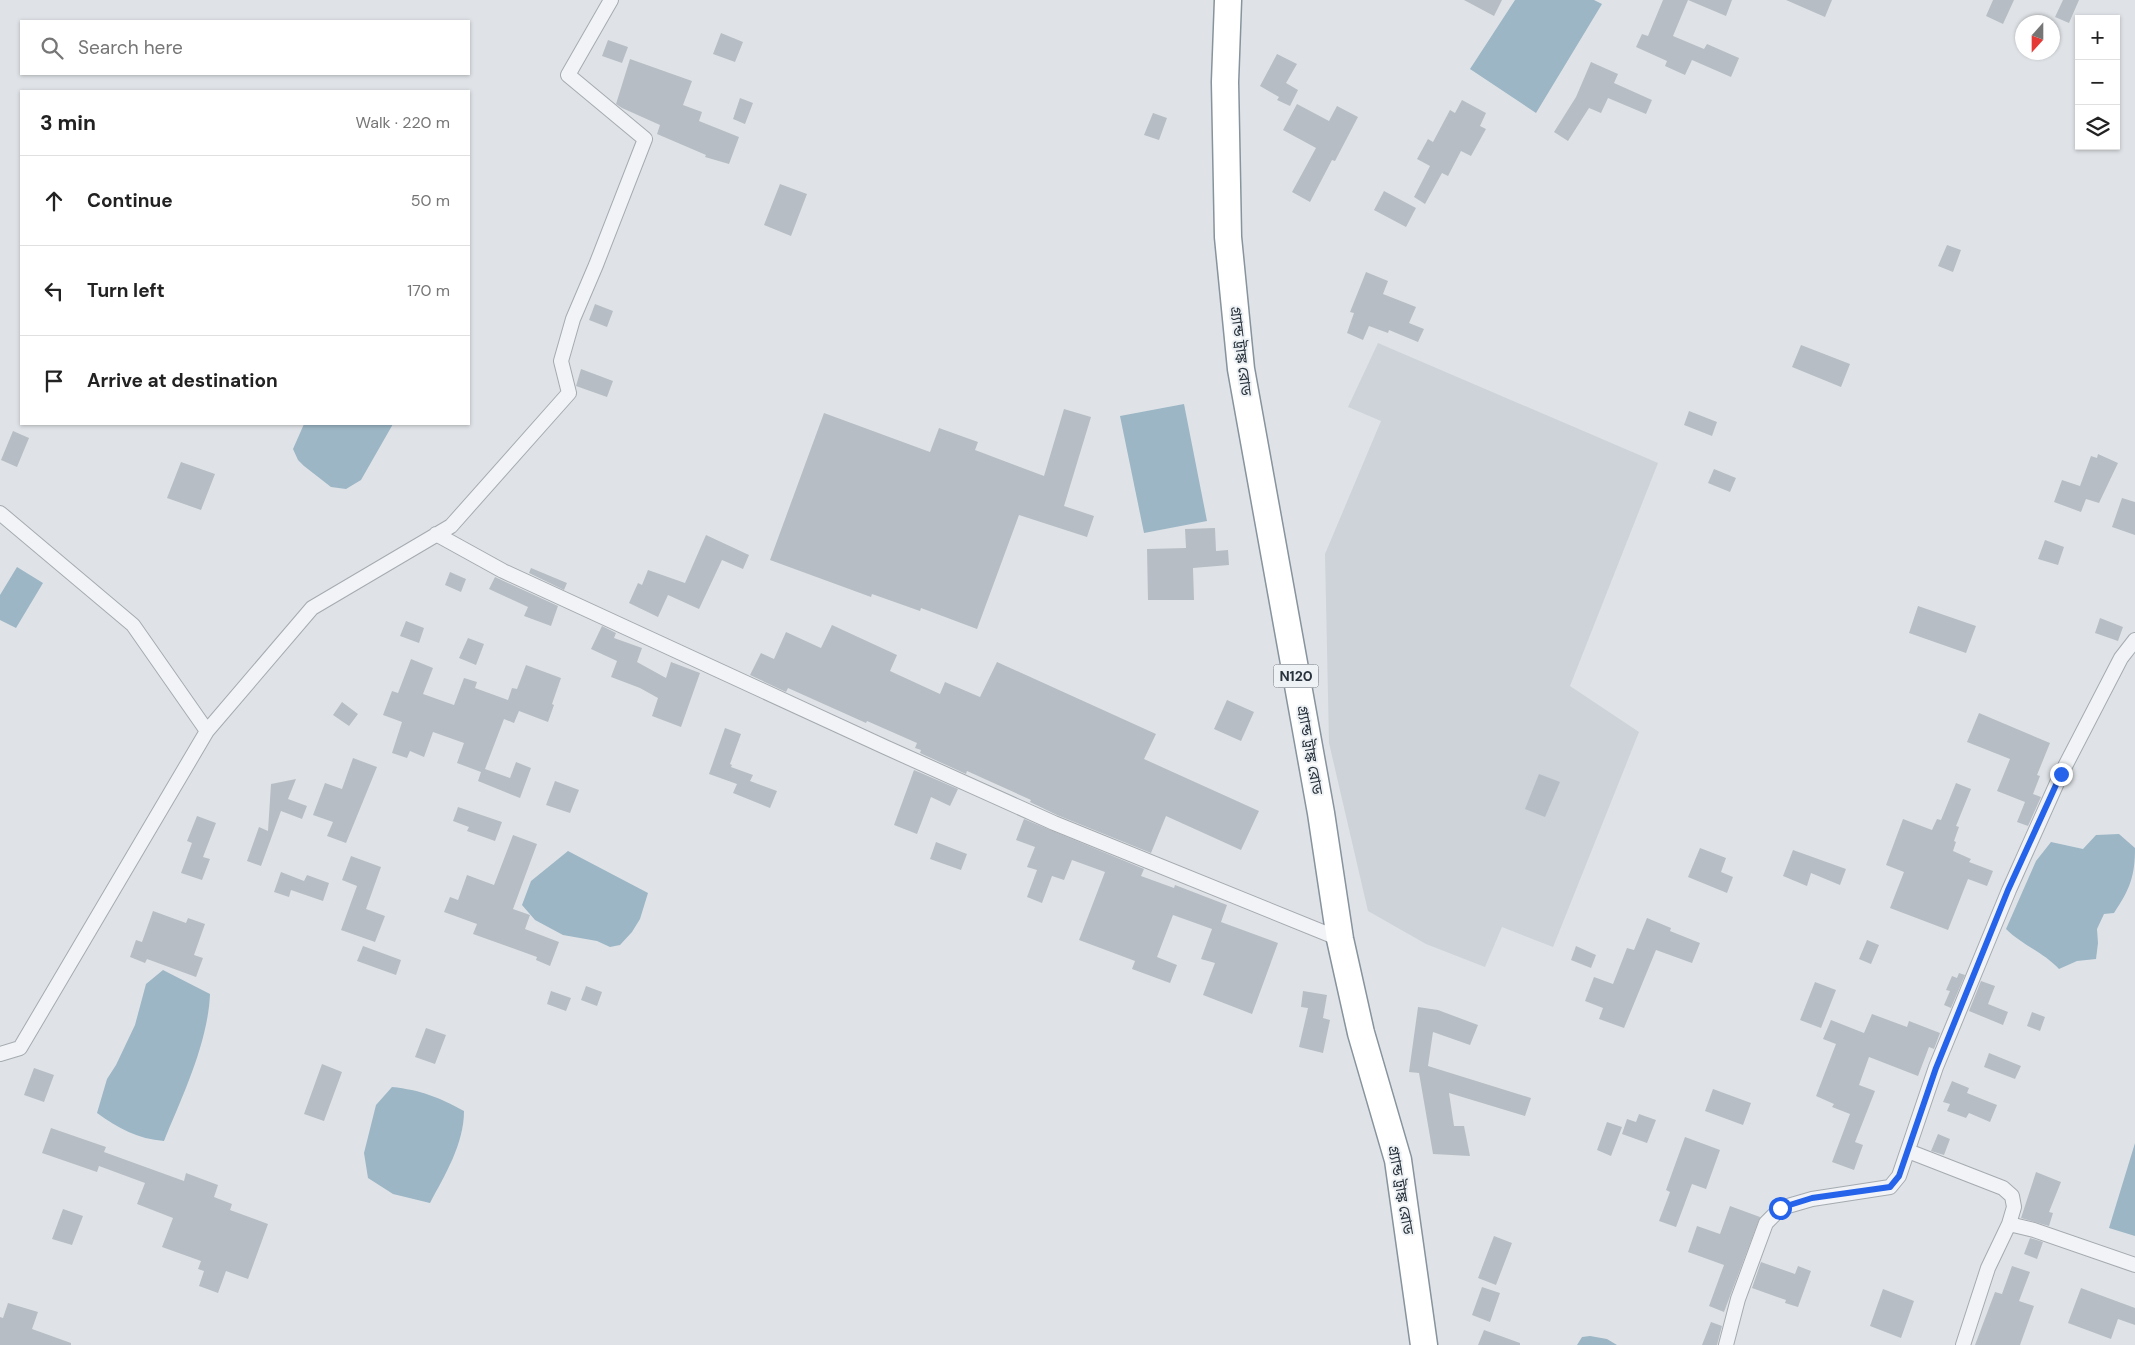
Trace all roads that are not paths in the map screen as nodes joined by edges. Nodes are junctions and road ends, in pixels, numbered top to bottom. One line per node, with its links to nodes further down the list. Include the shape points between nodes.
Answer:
1 (611, 0): 4 (street, via 568,75 644,139 573,319 561,361 569,393 451,526)
2 (1228, 0): 7 (highway, গ্র্যান্ড ট্রাঙ্ক রোড / N120, via 1225,82 1228,237 1241,369 1321,812)
3 (0, 513): 6 (street, via 133,625)
4 (436, 534): 6 (street, via 312,608); 7 (street, via 503,571 598,616 1054,823)
5 (2135, 640): 9 (street, via 2121,658 2061,774 2008,890 1936,1068)
6 (208, 731): 8 (street, via 20,1048)
7 (1340, 939): 12 (highway, গ্র্যান্ড ট্রাঙ্ক রোড / N120, via 1361,1033 1398,1160)
8 (0, 1054)
9 (1908, 1151): 10 (street, via 2003,1188 2012,1196 2014,1207); 13 (street, via 1899,1176 1890,1187 1812,1198 1780,1208 1766,1223 1738,1299)
10 (2009, 1224): 11 (street); 14 (street, via 1988,1268)
11 (2135, 1265)
12 (1424, 1345)
13 (1726, 1345)
14 (1963, 1345)

